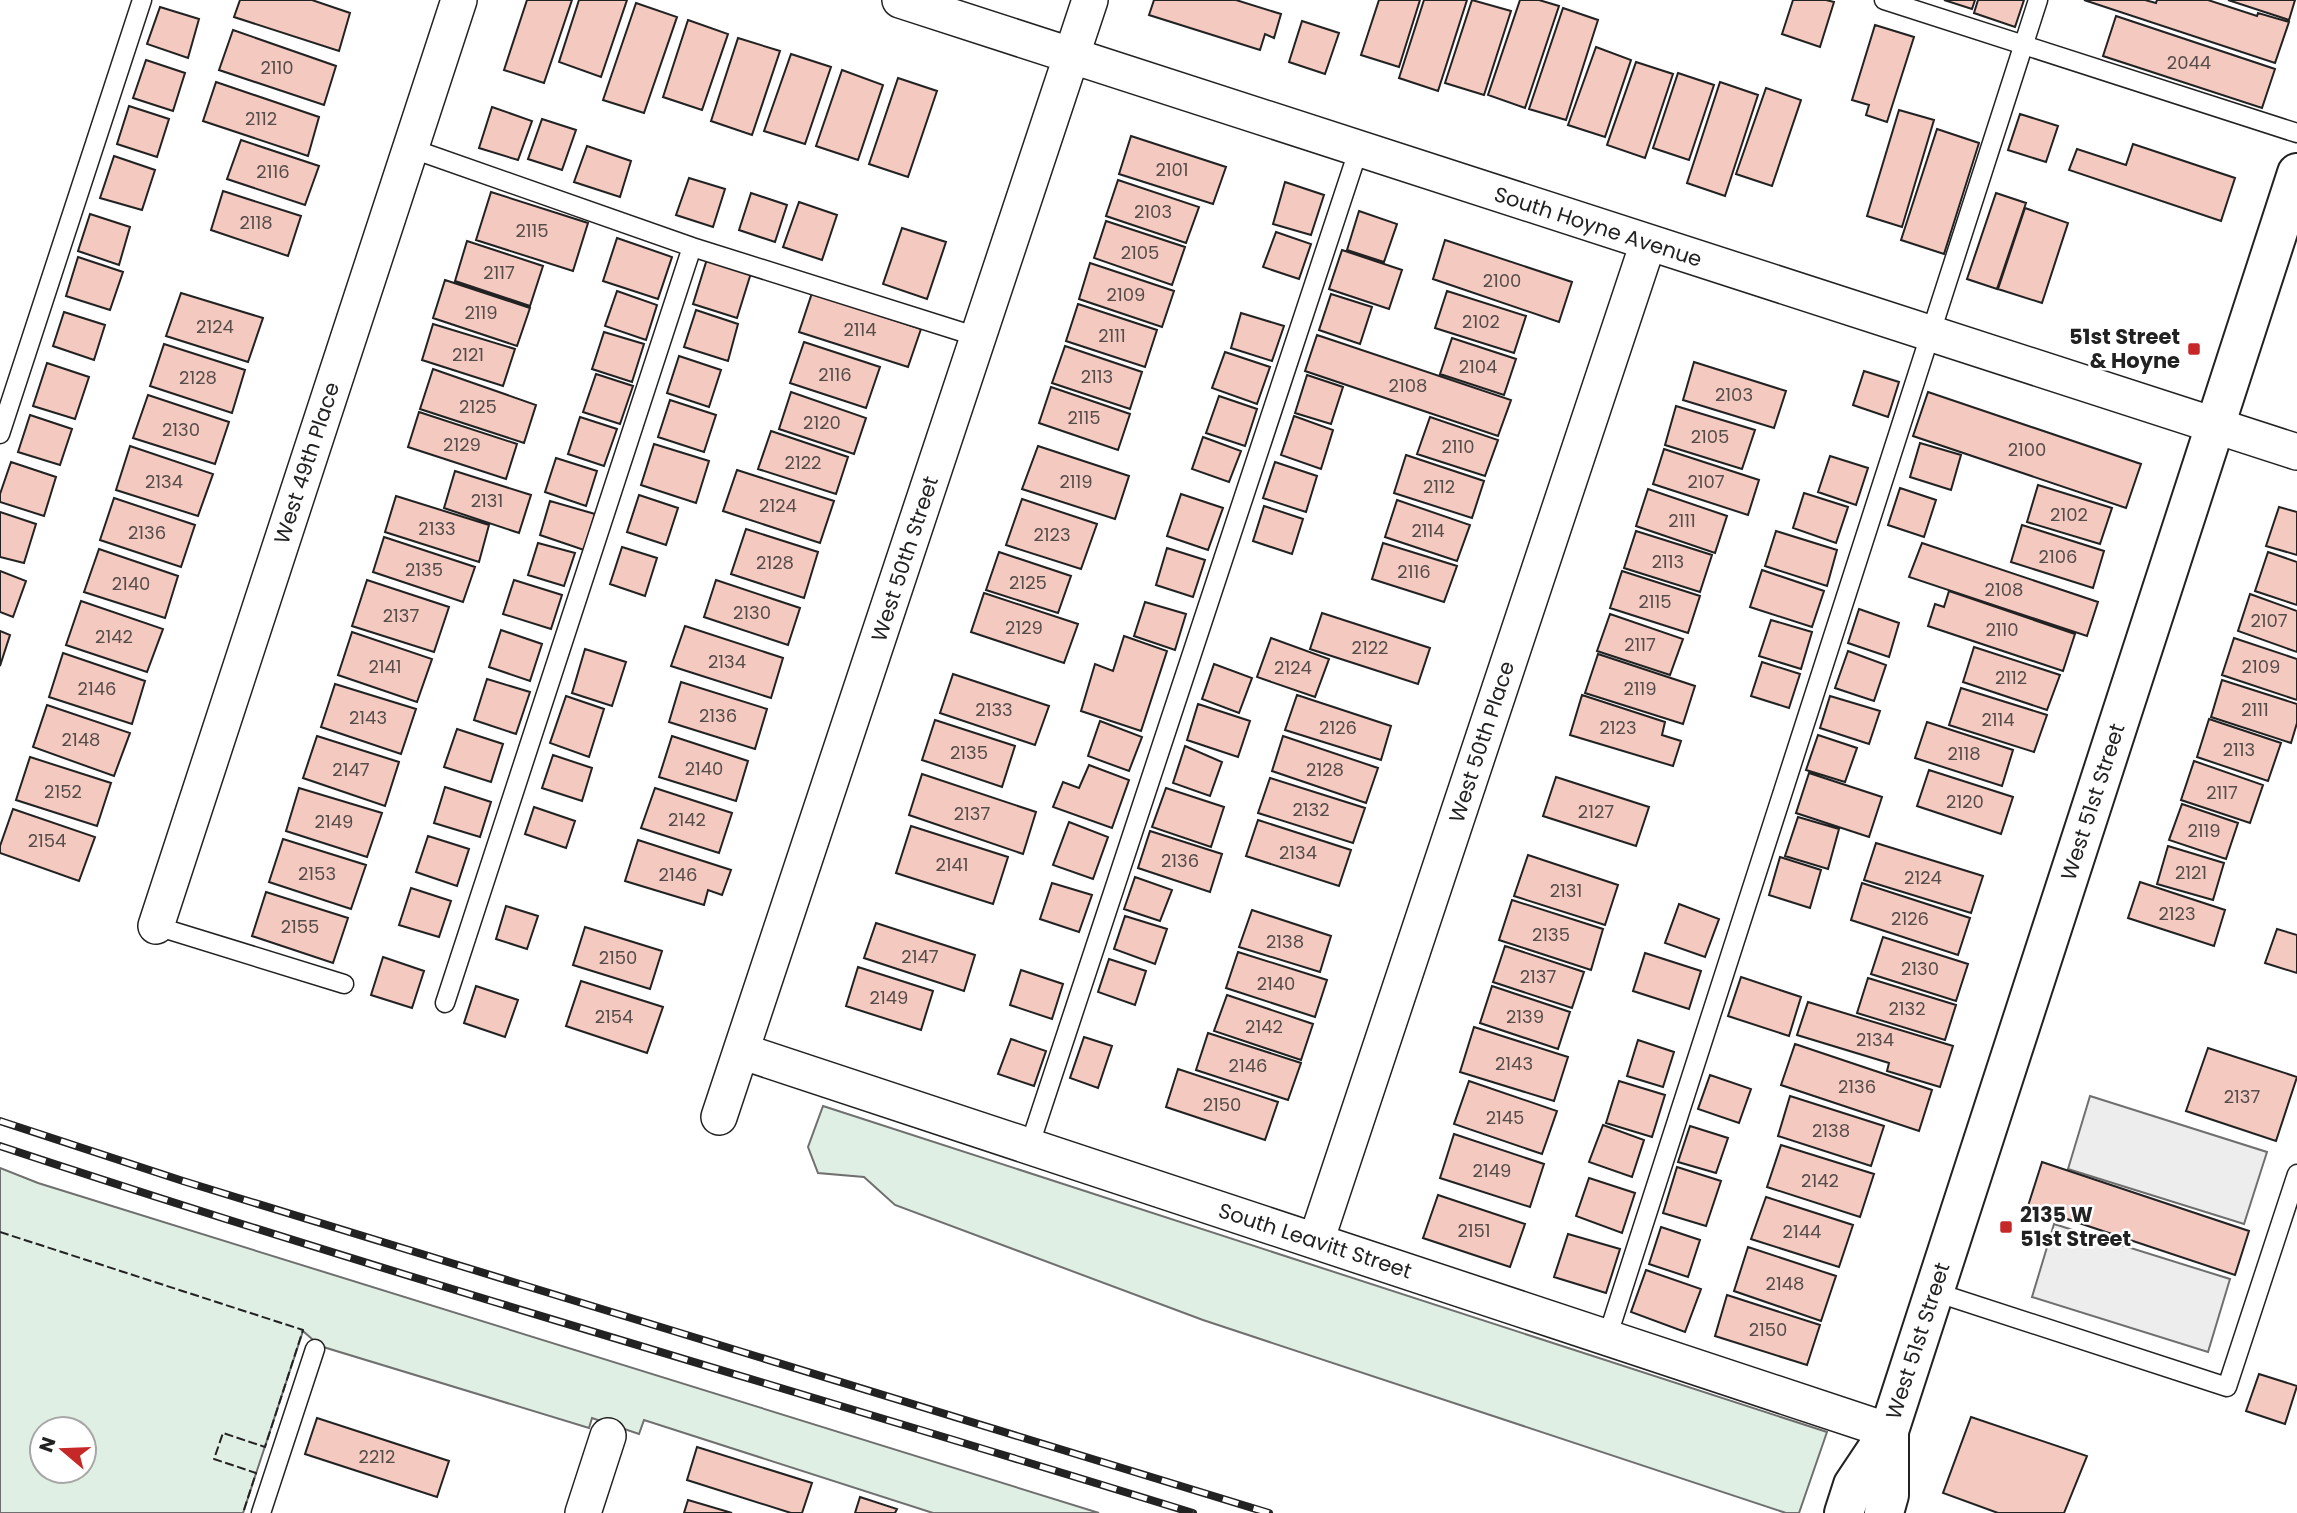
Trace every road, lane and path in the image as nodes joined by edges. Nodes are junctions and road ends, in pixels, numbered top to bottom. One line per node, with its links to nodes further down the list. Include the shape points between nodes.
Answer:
1 (142, 0): 18 (lane)
2 (459, 0): 10 (street, West 49th Place)
3 (900, 0): 8 (street, South Hoyne Avenue)
4 (1090, 0): 8 (street, West 50th Street)
5 (1884, 0): 7 (lane)
6 (2038, 0): 7 (lane)
7 (2024, 45): 9 (lane); 15 (lane)
8 (1072, 56): 11 (street, South Hoyne Avenue); 16 (street, West 50th Street)
9 (2297, 133)
10 (410, 148): 14 (lane); 20 (street, West 49th Place)
11 (1359, 148): 13 (street, South Hoyne Avenue); 25 (lane)
12 (2297, 173): 17 (street, West 51st Street)
13 (1648, 243): 15 (street, South Hoyne Avenue); 27 (street, West 50th Place)
14 (692, 247): 16 (lane); 22 (lane)
15 (1931, 333): 17 (street, South Hoyne Avenue); 29 (lane)
16 (978, 337): 23 (street, West 50th Street)
17 (2216, 426): 19 (street, South Hoyne Avenue); 28 (street, West 51st Street)
18 (0, 434)
19 (2297, 452)
20 (156, 926): 21 (lane)
21 (344, 984)
22 (445, 1003)
23 (741, 1051): 24 (street, West 50th Street); 25 (street, South Leavitt Street)
24 (719, 1117)
25 (1029, 1147): 27 (street, South Leavitt Street)
26 (2297, 1174): 28 (lane, via 2227,1387)
27 (1316, 1241): 29 (street, South Leavitt Street)
28 (1935, 1292): 31 (street, West 51st Street)
29 (1607, 1338): 31 (street, South Leavitt Street)
30 (314, 1349): 33 (lane)
31 (1889, 1431): 35 (street, West 51st Street, via 1853,1485); 36 (street, West 51st Street, via 1889,1495)
32 (608, 1436): 34 (street)
33 (261, 1513)
34 (583, 1513)
35 (1844, 1513)
36 (1884, 1513)

